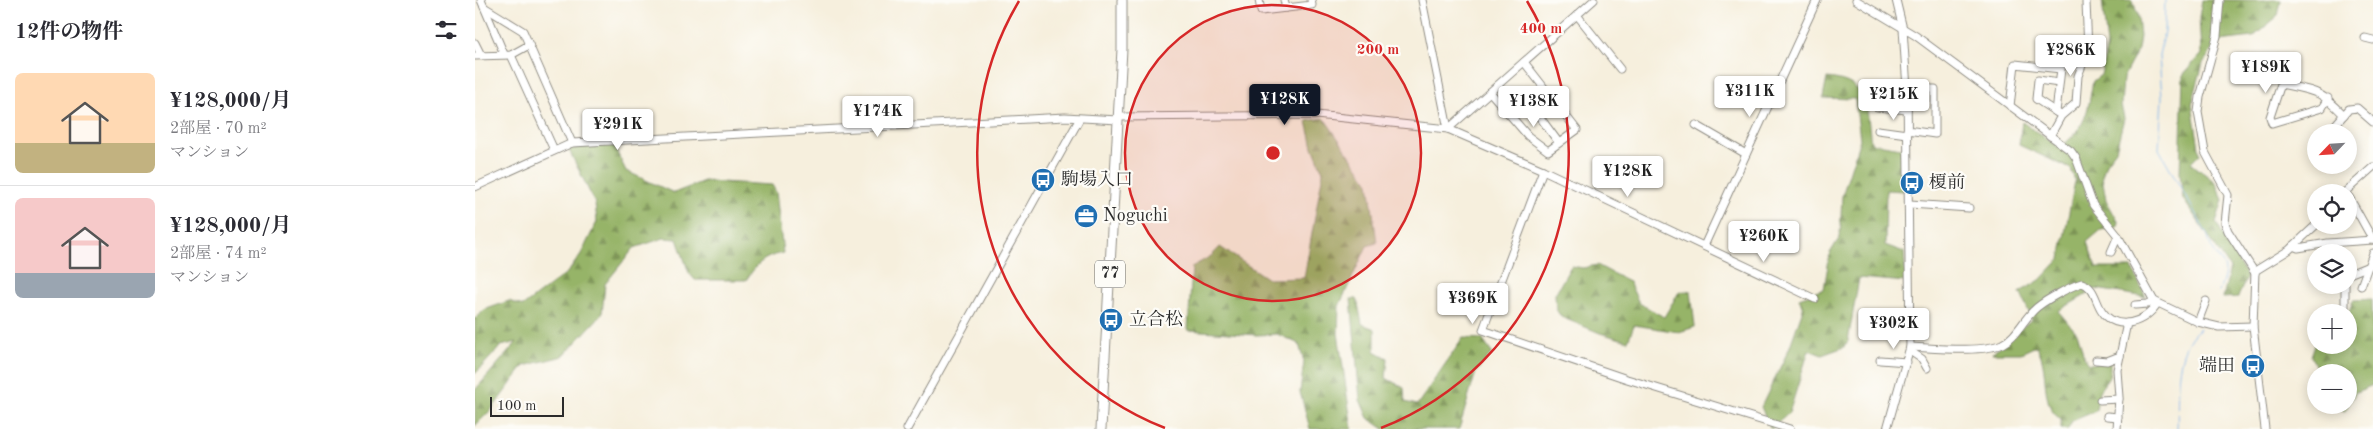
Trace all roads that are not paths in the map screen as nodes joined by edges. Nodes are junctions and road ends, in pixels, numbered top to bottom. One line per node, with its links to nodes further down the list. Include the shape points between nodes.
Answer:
1 (1122, 0): 36 (main road, 77)
2 (1259, 0): 13 (street, via 1261,11)
3 (1284, 0): 13 (street)
4 (1311, 0): 13 (street, via 1311,5)
5 (1422, 0): 41 (street)
6 (1594, 0): 14 (street)
7 (1817, 0): 48 (street)
8 (1856, 0): 15 (street)
9 (1896, 0): 15 (street)
10 (2220, 0): 65 (street, via 2217,36 2198,112 2205,152 2228,195 2227,231)
11 (2086, 2): 19 (street)
12 (483, 4): 20 (street, via 523,31); 21 (street)
13 (1286, 8)
14 (1577, 15): 23 (street); 25 (street)
15 (1903, 29): 27 (street); 30 (street)
16 (2365, 38): 17 (street)
17 (2373, 40)
18 (475, 43): 22 (street)
19 (2088, 44): 24 (street, via 2064,43); 34 (street, via 2078,76 2075,103)
20 (529, 45): 21 (street); 45 (street)
21 (508, 54): 22 (street); 47 (street)
22 (478, 55)
23 (1524, 62): 28 (street); 46 (street, via 1577,130)
24 (2061, 68): 26 (street); 30 (street, via 2015,64)
25 (1620, 69)
26 (2059, 83): 34 (street); 34 (street, via 2039,80 2036,99)
27 (1907, 89): 32 (street); 43 (street, via 1935,89 1935,134)
28 (1490, 92): 33 (street); 41 (street)
29 (2328, 98): 29 (street, via 2316,91 2281,84 2270,117 2272,122 2322,108); 35 (street)
30 (2010, 106): 44 (street)
31 (1877, 107): 32 (street)
32 (1907, 110): 43 (street)
33 (1509, 114): 46 (street, via 1528,136 1548,151); 46 (street, via 1528,101)
34 (2059, 114): 44 (street)
35 (2344, 115): 38 (street, via 2349,109 2357,108); 39 (street)
36 (1118, 118): 37 (street); 41 (street, via 1316,115); 87 (main road, 77)
37 (1079, 120): 45 (street, via 1065,118); 86 (street)
38 (2373, 122)
39 (2336, 124)
40 (1696, 125): 48 (street)
41 (1448, 129): 50 (street)
42 (1879, 130): 43 (street)
43 (1907, 132): 53 (street)
44 (2050, 136): 57 (street, via 2076,158 2093,204)
45 (572, 143): 47 (street)
46 (1559, 143)
47 (554, 150): 52 (street)
48 (1746, 154): 59 (street)
49 (2373, 167): 51 (street)
50 (1543, 170): 59 (street); 88 (street, via 1483,330)
51 (2356, 184)
52 (475, 187)
53 (1910, 204): 54 (street); 75 (street)
54 (1969, 208)
55 (2357, 211): 58 (street)
56 (2307, 233): 60 (street)
57 (2118, 236): 61 (street); 69 (street)
58 (2373, 240): 60 (street)
59 (1704, 246): 67 (street)
60 (2291, 248): 65 (street, via 2257,268)
61 (2111, 252)
62 (2373, 253): 63 (street)
63 (2369, 266): 64 (street); 66 (street)
64 (2357, 271)
65 (2255, 274): 73 (street)
66 (2361, 286)
67 (1815, 299)
68 (2206, 301): 71 (street)
69 (2156, 302): 70 (street); 71 (street); 72 (street, via 2143,319)
70 (2135, 305)
71 (2198, 322): 73 (street, via 2219,327)
72 (2127, 323): 76 (street, via 2114,321 2103,313 2091,289 2082,283 2041,304 2014,335 1996,346); 77 (street)
73 (2253, 326): 91 (street)
74 (1890, 331): 75 (street)
75 (1910, 331): 76 (street)
76 (1910, 349): 80 (street); 81 (street)
77 (2120, 356): 79 (street, via 2107,361); 83 (street, via 2117,370)
78 (1880, 360): 80 (street)
79 (2096, 360)
80 (1907, 362): 89 (street)
81 (1927, 368)
82 (2100, 400): 83 (street)
83 (2119, 400): 85 (street)
84 (2107, 416): 85 (street)
85 (2118, 416): 90 (street)
86 (907, 429)
87 (1101, 429)
88 (1790, 429)
89 (1887, 429)
90 (2117, 429)
91 (2265, 429)

